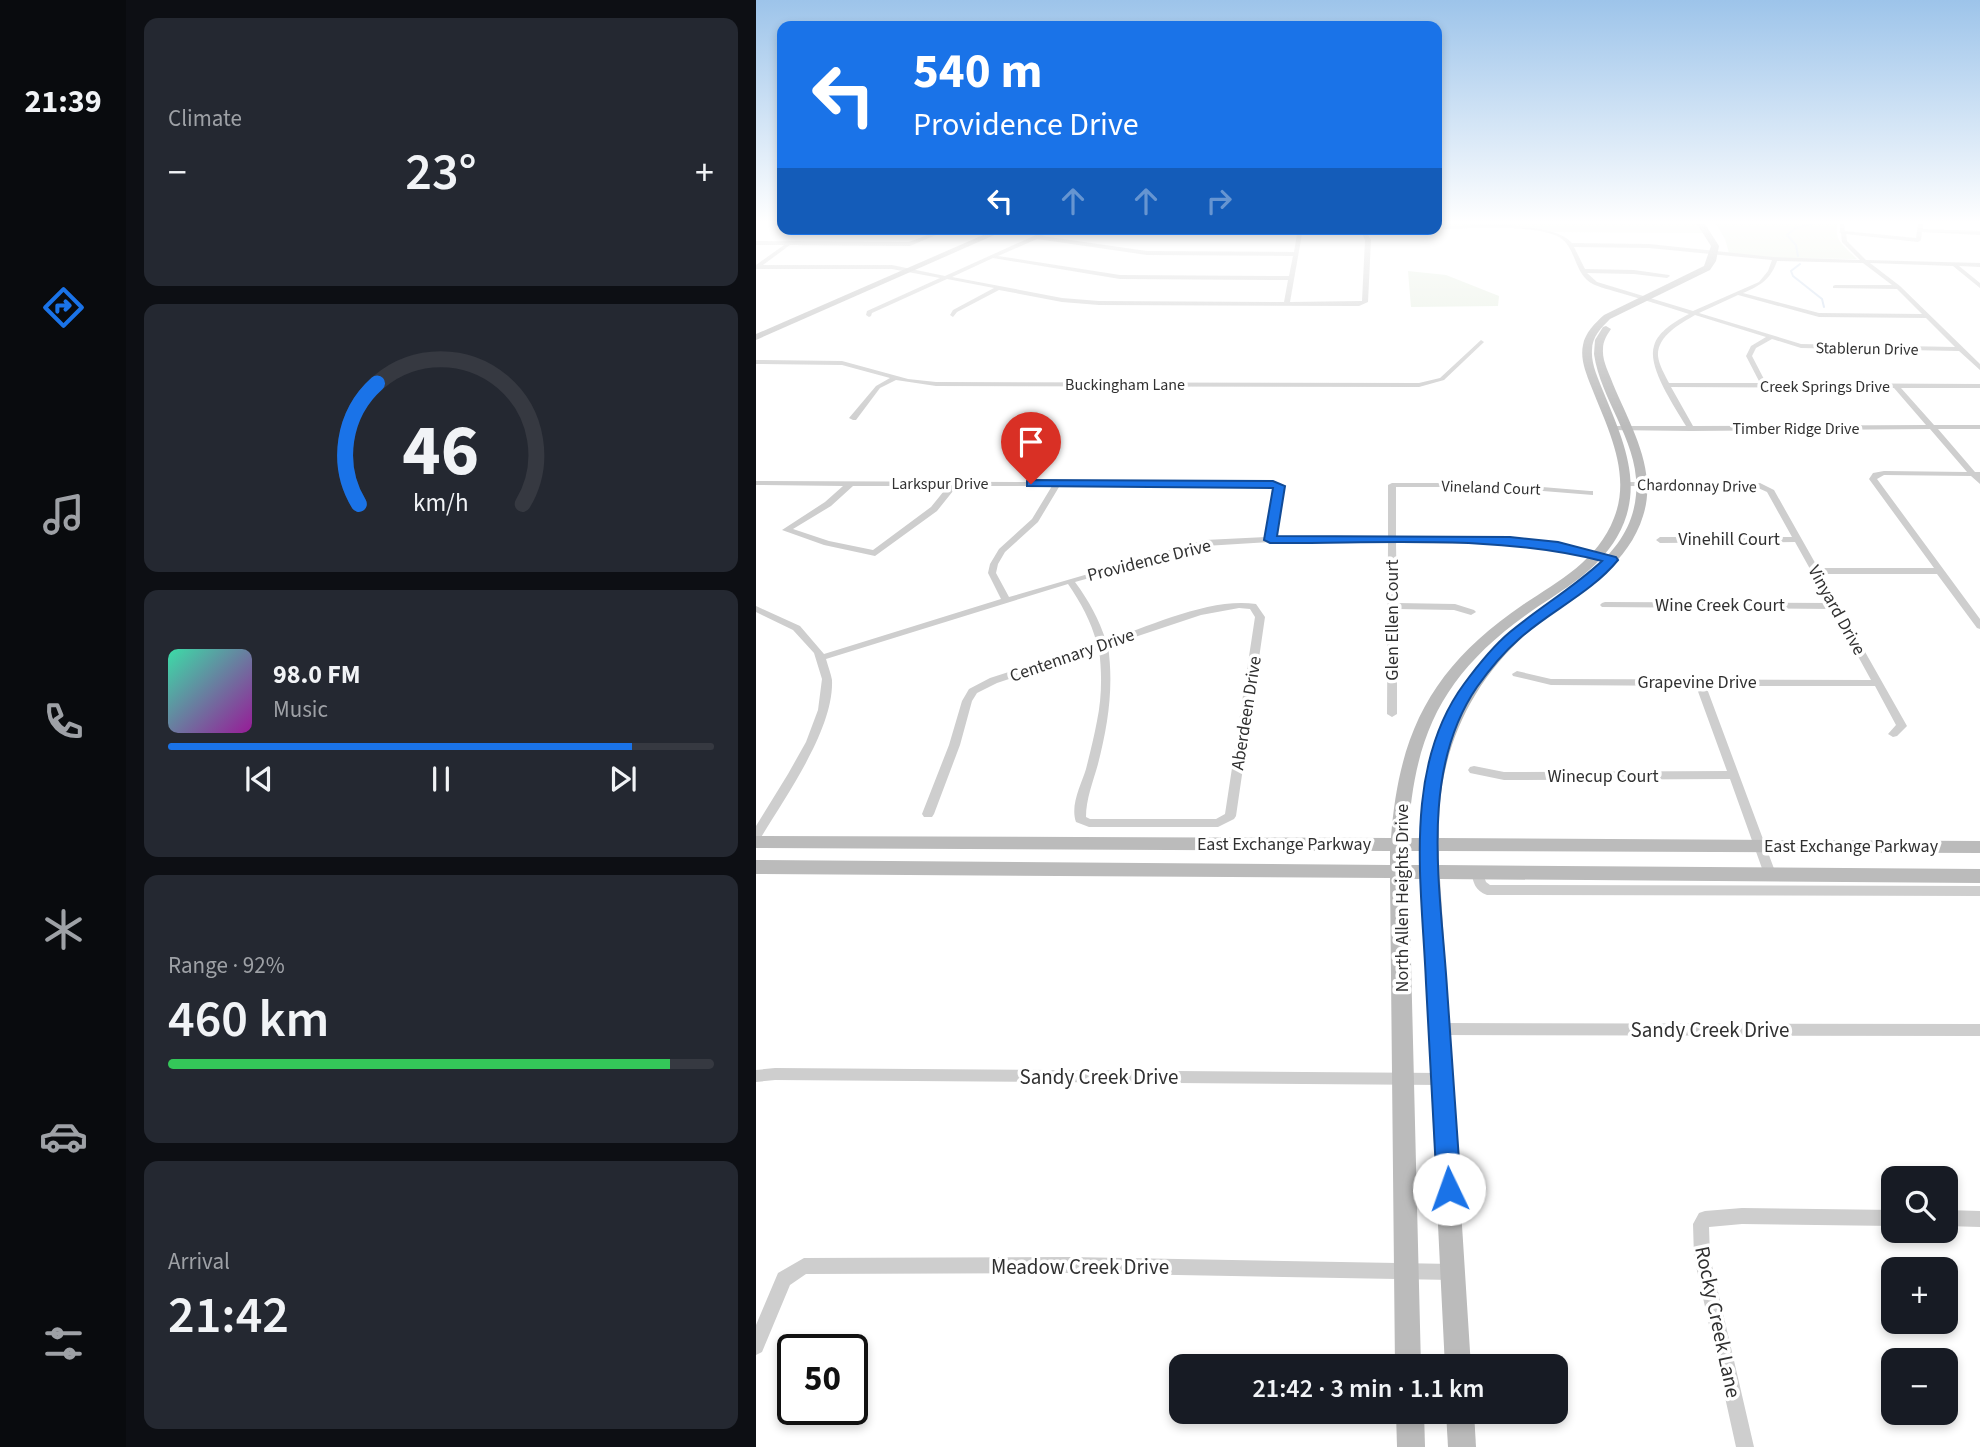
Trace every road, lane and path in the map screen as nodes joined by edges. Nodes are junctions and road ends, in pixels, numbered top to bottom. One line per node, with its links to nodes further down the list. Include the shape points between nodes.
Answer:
1 (855, 292): 14 (main road)
2 (914, 292): 16 (street)
3 (987, 292): 17 (street)
4 (1018, 292): 13 (street, via 1099,303)
5 (1289, 292): 13 (street)
6 (1364, 292): 13 (street, via 1363,303)
7 (1619, 292): 12 (street, Stablerun Drive)
8 (1667, 292): 12 (main road, North Allen Heights Drive)
9 (1745, 292): 11 (street)
10 (1903, 292): 18 (street)
11 (1740, 294): 15 (street); 18 (street, via 1819,315)
12 (1646, 300): 15 (street, Stablerun Drive); 34 (main road, North Allen Heights Drive, via 1607,317 1587,345 1588,365); 35 (main road, North Allen Heights Drive, via 1617,319 1598,345 1601,366)
13 (1287, 302)
14 (825, 304): 19 (main road); 20 (main road)
15 (1693, 314): 21 (street, Stablerun Drive); 27 (street, via 1665,330 1655,345)
16 (869, 315)
17 (953, 315)
18 (1928, 316): 23 (street)
19 (756, 331)
20 (756, 337)
21 (1770, 338): 23 (street, Stablerun Drive, via 1819,348); 28 (street, via 1753,347 1749,356)
22 (1480, 342): 26 (street, Buckingham Lane, via 1442,379 1419,385 955,384)
23 (1961, 349): 25 (street)
24 (756, 362): 26 (street, Buckingham Lane, via 842,363)
25 (1980, 368)
26 (895, 378): 31 (street, via 878,387)
27 (1669, 385): 28 (street, Creek Springs Drive); 36 (street)
28 (1764, 386): 29 (street, Creek Springs Drive)
29 (1896, 386): 30 (street, Creek Springs Drive); 32 (street)
30 (1980, 386)
31 (853, 418)
32 (1932, 427): 33 (street, Timber Ridge Drive); 36 (street, Timber Ridge Drive); 37 (street)
33 (1980, 427)
34 (1612, 428): 35 (street, Timber Ridge Drive); 43 (main road, North Allen Heights Drive)
35 (1626, 428): 36 (street, Timber Ridge Drive); 44 (main road, North Allen Heights Drive)
36 (1691, 429)
37 (1976, 474): 38 (street); 54 (street, via 1875,475 1873,479)
38 (1980, 482)
39 (756, 483): 40 (street, Larkspur Drive)
40 (851, 483): 41 (street, Larkspur Drive); 41 (street, via 828,504 786,530 875,553 934,509)
41 (955, 483): 42 (street, Larkspur Drive)
42 (1057, 484): 49 (street, Larkspur Drive, via 1279,486); 56 (street, via 1040,514 994,564 992,573)
43 (1628, 484): 44 (street, Chardonnay Drive); 52 (main road, North Allen Heights Drive)
44 (1642, 484): 46 (street, Chardonnay Drive); 52 (main road, North Allen Heights Drive, via 1633,527)
45 (1392, 485): 47 (street, Vineland Court, via 1494,485); 50 (street, Glen Ellen Court)
46 (1765, 486): 48 (street, Vinyard Drive)
47 (1590, 493)
48 (1797, 539): 51 (street, Vinehill Court); 53 (street, Vinyard Drive)
49 (1270, 540): 50 (street, Providence Drive); 55 (street, Providence Drive, via 1195,546)
50 (1392, 540): 52 (street, Providence Drive, via 1520,542); 58 (street, Glen Ellen Court)
51 (1660, 540)
52 (1604, 557): 80 (main road, North Allen Heights Drive, via 1497,629 1444,683 1410,753 1401,797); 81 (main road, North Allen Heights Drive, via 1586,583 1514,636 1469,688 1438,757 1431,799)
53 (1815, 571): 54 (street); 59 (street, Vinyard Drive)
54 (1940, 571): 61 (street)
55 (1070, 581): 56 (street, Providence Drive); 66 (street, via 1091,611)
56 (1006, 600): 67 (street, Providence Drive)
57 (1605, 605): 59 (street, Wine Creek Court)
58 (1392, 606): 64 (street, via 1455,607); 71 (street, Glen Ellen Court)
59 (1834, 606): 70 (street, Vinyard Drive)
60 (1253, 607): 66 (street, Centennary Drive, via 1208,609); 66 (street, Aberdeen Drive, via 1260,617 1233,800 1226,820 1082,821 1079,813 1101,734 1108,686)
61 (1966, 607): 62 (street); 65 (street)
62 (1980, 607)
63 (756, 609): 67 (street, via 804,632)
64 (1471, 612)
65 (1980, 626)
66 (1102, 645): 75 (street, Centennary Drive, via 971,692)
67 (823, 657): 76 (street, via 829,683 824,713)
68 (1517, 674): 69 (street, Grapevine Drive, via 1551,682)
69 (1700, 682): 70 (street, Grapevine Drive); 74 (street)
70 (1878, 683): 72 (street, Vinyard Drive, via 1902,726)
71 (1392, 714)
72 (1893, 734)
73 (1474, 770): 74 (street, Winecup Court, via 1504,776)
74 (1734, 775): 82 (street)
75 (928, 814)
76 (756, 836)
77 (756, 842): 78 (main road, East Exchange Parkway)
78 (1075, 843): 79 (main road, East Exchange Parkway); 85 (main road)
79 (1141, 843): 80 (main road, East Exchange Parkway); 86 (main road)
80 (1399, 844): 81 (main road, East Exchange Parkway); 87 (main road, North Allen Heights Drive)
81 (1431, 844): 82 (main road, East Exchange Parkway); 88 (main road, North Allen Heights Drive)
82 (1759, 846): 83 (main road, East Exchange Parkway); 90 (street)
83 (1980, 847)
84 (756, 867): 85 (main road, East Exchange Parkway)
85 (1068, 870): 86 (main road, East Exchange Parkway)
86 (1135, 870): 87 (main road, East Exchange Parkway)
87 (1399, 872): 88 (main road, East Exchange Parkway); 96 (main road, North Allen Heights Drive)
88 (1430, 872): 89 (main road, East Exchange Parkway); 93 (main road, North Allen Heights Drive)
89 (1477, 872): 90 (main road, East Exchange Parkway); 92 (street, via 1487,890)
90 (1770, 874): 91 (main road, East Exchange Parkway)
91 (1980, 876)
92 (1980, 891)
93 (1440, 1029): 94 (street, Sandy Creek Drive); 97 (main road, North Allen Heights Drive)
94 (1980, 1030)
95 (756, 1076): 96 (street, Sandy Creek Drive)
96 (1403, 1079): 97 (street, Sandy Creek Drive); 101 (main road, North Allen Heights Drive)
97 (1443, 1079): 102 (main road, North Allen Heights Drive)
98 (1881, 1218): 110 (street, Rocky Creek Lane, via 1742,1216 1705,1219 1700,1224 1702,1257)
99 (1958, 1218): 100 (street)
100 (1980, 1219)
101 (1405, 1272): 102 (street, Meadow Creek Drive); 103 (street, Meadow Creek Drive, via 1070,1265 804,1266 784,1279); 104 (main road, North Allen Heights Drive)
102 (1453, 1272): 105 (main road, North Allen Heights Drive)
103 (756, 1346)
104 (1408, 1354)
105 (1457, 1354)
106 (1410, 1424): 108 (main road)
107 (1461, 1424): 109 (main road)
108 (1411, 1447)
109 (1462, 1447)
110 (1745, 1447)

